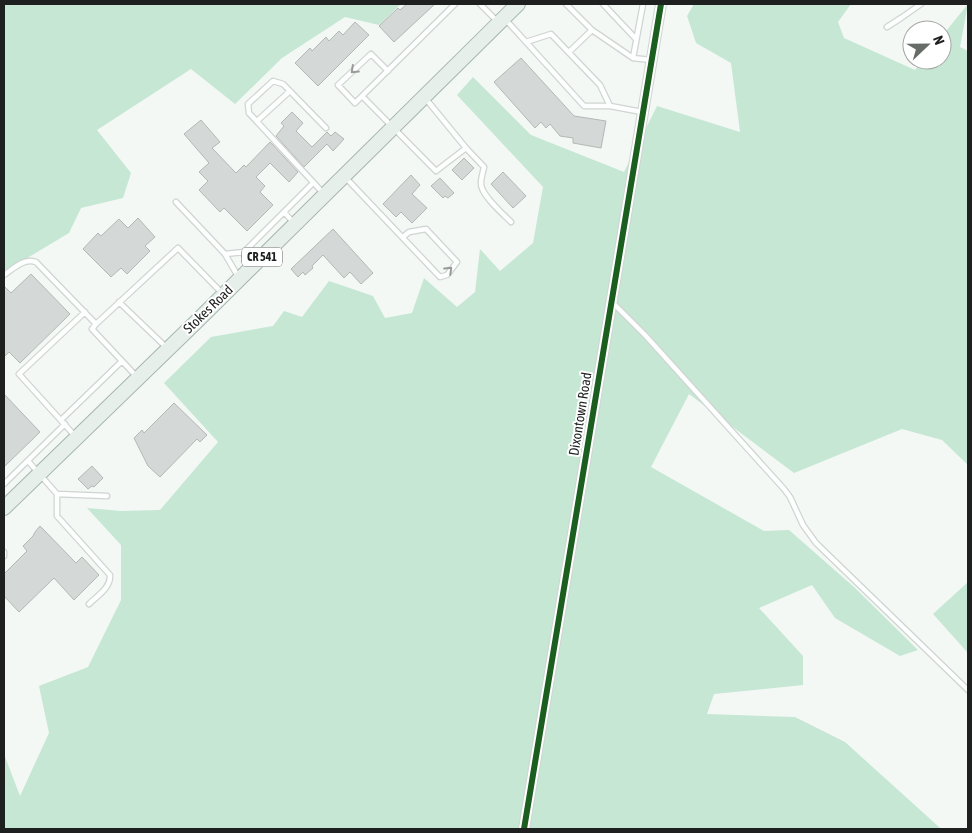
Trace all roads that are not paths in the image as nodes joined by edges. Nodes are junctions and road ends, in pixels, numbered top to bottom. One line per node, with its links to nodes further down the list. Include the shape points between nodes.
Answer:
1 (455, 4): 17 (lane)
2 (480, 4): 9 (lane)
3 (518, 4): 9 (main road, Stokes Road / CR 541)
4 (566, 4): 11 (lane)
5 (603, 4): 12 (lane)
6 (643, 4): 12 (lane)
7 (661, 4): 16 (street, Dixontown Road)
8 (921, 4): 10 (lane)
9 (501, 20): 13 (lane); 20 (main road, Stokes Road / CR 541)
10 (887, 26)
11 (592, 30): 14 (lane); 15 (lane)
12 (636, 39): 15 (lane)
13 (526, 42): 14 (lane, via 551,34); 21 (lane, via 584,106)
14 (569, 52): 21 (lane, via 600,85)
15 (633, 58): 16 (lane)
16 (651, 60): 22 (street, Dixontown Road)
17 (388, 71): 19 (lane); 19 (lane, one-way to 19, via 371,54 338,85 355,102)
18 (290, 91): 23 (lane); 23 (lane, via 273,81 248,104); 24 (lane)
19 (362, 96): 25 (lane)
20 (424, 97): 25 (main road, Stokes Road / CR 541); 26 (lane)
21 (610, 106): 22 (lane)
22 (642, 112): 41 (street, Dixontown Road)
23 (257, 121): 28 (lane)
24 (326, 128)
25 (393, 128): 26 (lane, via 436,171); 27 (main road, Stokes Road / CR 541)
26 (466, 148): 32 (lane, via 484,167 481,183 487,197)
27 (344, 176): 29 (main road, Stokes Road / CR 541); 34 (lane)
28 (313, 183): 29 (lane); 31 (lane)
29 (324, 195): 33 (main road, Stokes Road / CR 541)
30 (176, 202): 36 (lane)
31 (284, 212): 33 (lane); 35 (lane)
32 (511, 222)
33 (295, 224): 37 (main road, Stokes Road / CR 541)
34 (403, 237): 34 (lane, one-way to 34, via 440,277 447,275 457,262 426,229 409,232)
35 (244, 252): 36 (lane); 37 (lane)
36 (225, 254): 39 (lane)
37 (252, 267): 39 (main road, Stokes Road / CR 541)
38 (4, 275): 43 (lane, via 23,262 36,262)
39 (239, 279): 40 (main road, Stokes Road / CR 541)
40 (223, 295): 42 (lane, via 178,248); 45 (main road, Stokes Road / CR 541)
41 (611, 301): 60 (lane, via 779,484 816,543); 61 (street, Dixontown Road)
42 (120, 302): 44 (lane); 45 (lane)
43 (85, 312): 44 (lane); 48 (lane, via 19,374)
44 (96, 324): 46 (lane, via 92,329)
45 (167, 349): 47 (main road, Stokes Road / CR 541)
46 (122, 361): 47 (lane); 48 (lane)
47 (138, 378): 50 (main road, Stokes Road / CR 541)
48 (61, 420): 49 (lane)
49 (65, 424): 50 (lane); 51 (lane)
50 (77, 437): 52 (main road, Stokes Road / CR 541)
51 (28, 461): 52 (lane); 53 (lane)
52 (40, 474): 54 (lane); 56 (main road, Stokes Road / CR 541)
53 (4, 484)
54 (57, 494): 55 (lane); 59 (lane, via 57,516 110,576 108,586)
55 (107, 496)
56 (4, 508)
57 (4, 552): 58 (lane)
58 (4, 556)
59 (89, 604)
60 (968, 690)
61 (524, 829)

